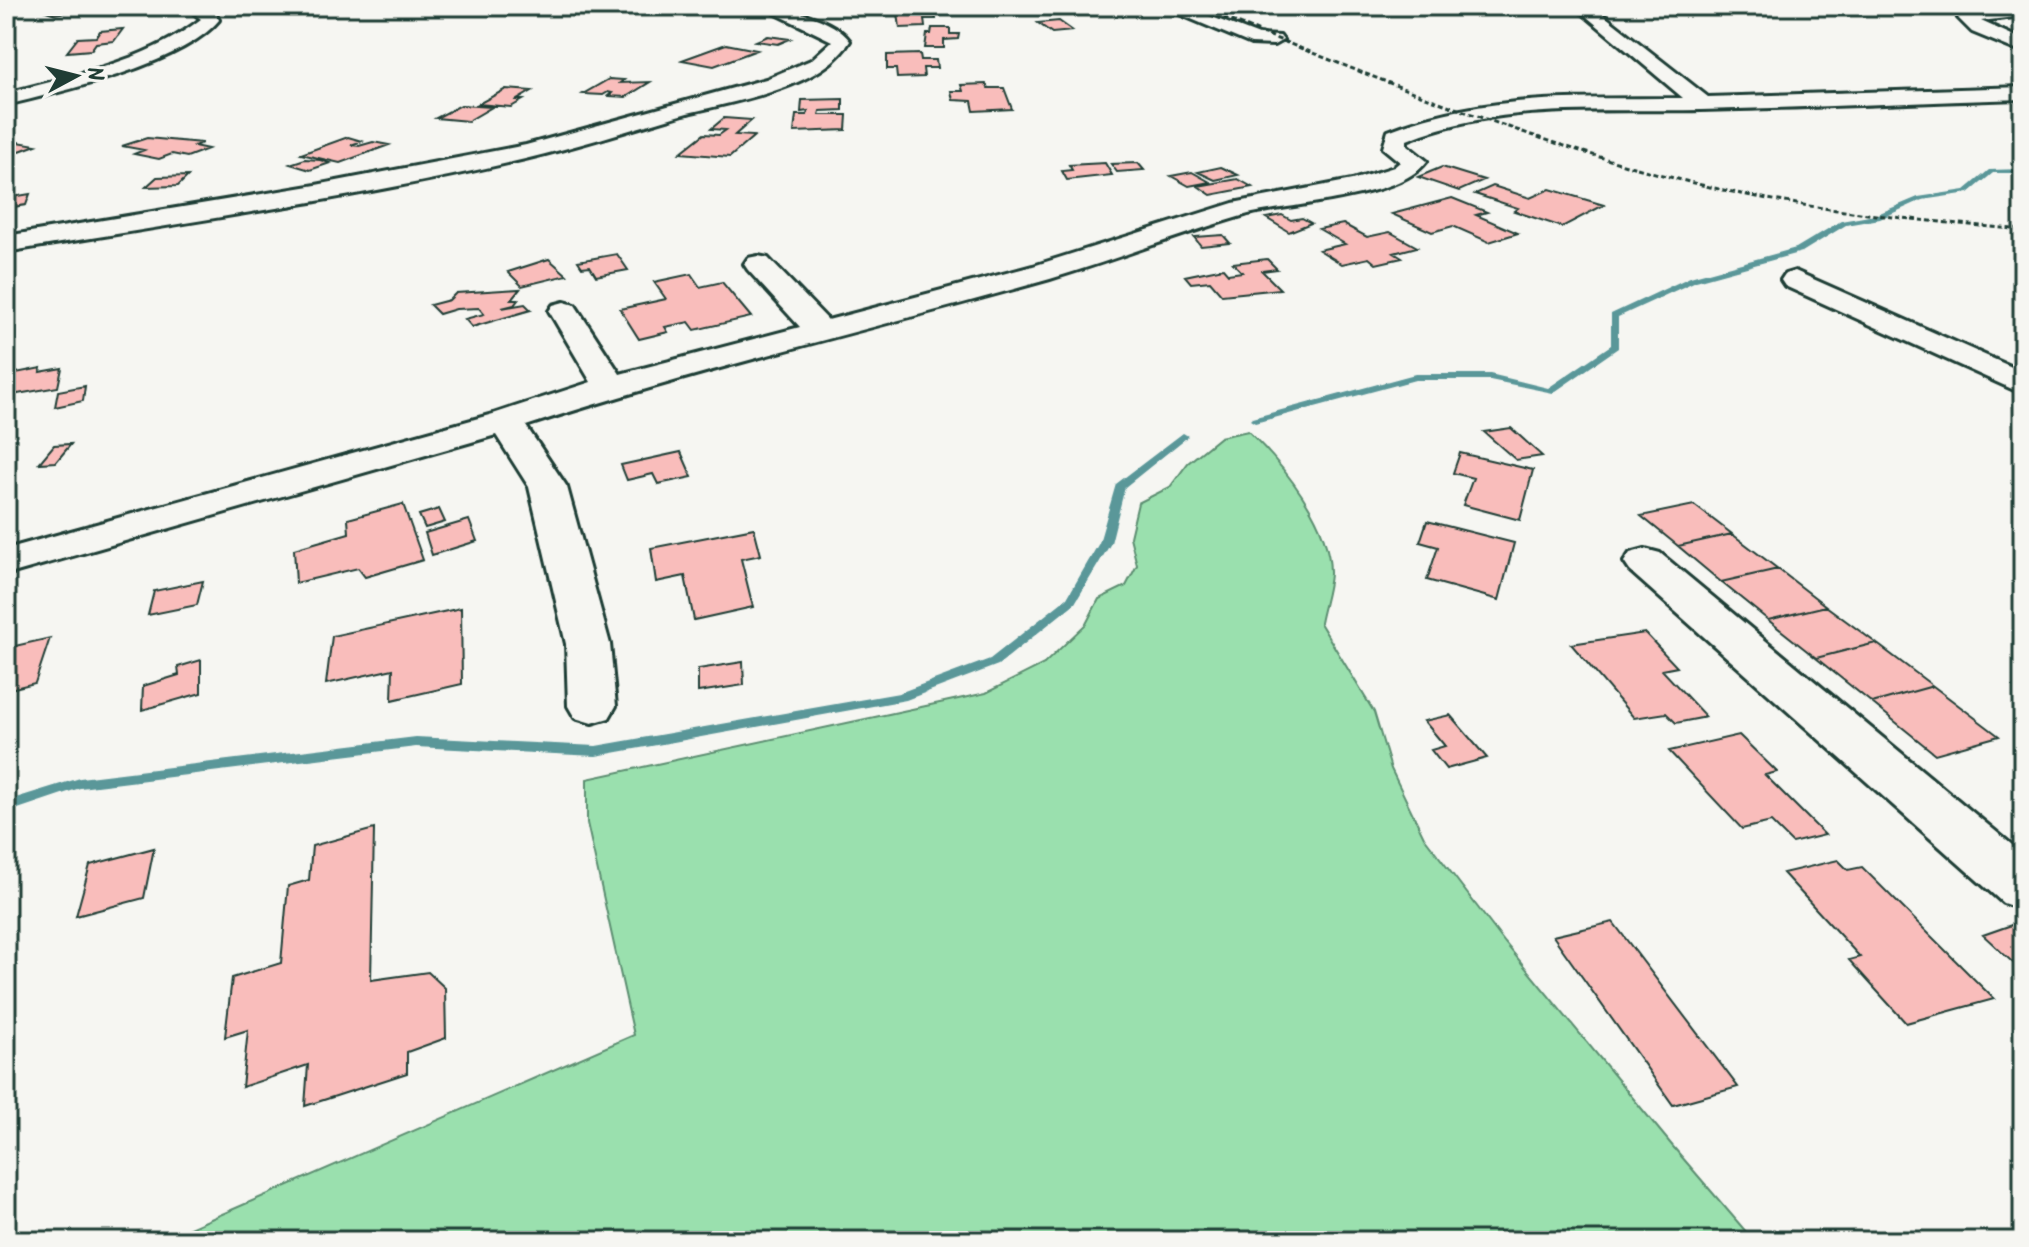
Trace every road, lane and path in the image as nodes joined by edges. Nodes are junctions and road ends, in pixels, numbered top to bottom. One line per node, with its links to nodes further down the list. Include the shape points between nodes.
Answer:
1 (193, 6): 9 (street, via 210,20 192,34)
2 (768, 6): 11 (street, via 837,35 839,47 813,67 756,88 505,157)
3 (1168, 6): 6 (street, via 1257,40)
4 (1582, 6): 10 (street)
5 (2023, 11): 7 (street, via 1967,18)
6 (1274, 40)
7 (2023, 47)
8 (2023, 93): 10 (street)
9 (6, 99)
10 (1703, 104): 15 (street, via 1498,106 1419,124 1396,136 1395,148 1415,161 1403,172 1357,187 1242,208 1043,272)
11 (6, 244)
12 (758, 264): 15 (street)
13 (1795, 280): 16 (street)
14 (564, 311): 17 (street)
15 (821, 331): 17 (street)
16 (2023, 384)
17 (611, 387): 18 (street)
18 (505, 421): 19 (street); 21 (street, via 548,487 588,644)
19 (6, 562)
20 (1645, 562): 22 (street)
21 (592, 706)
22 (2023, 887)

